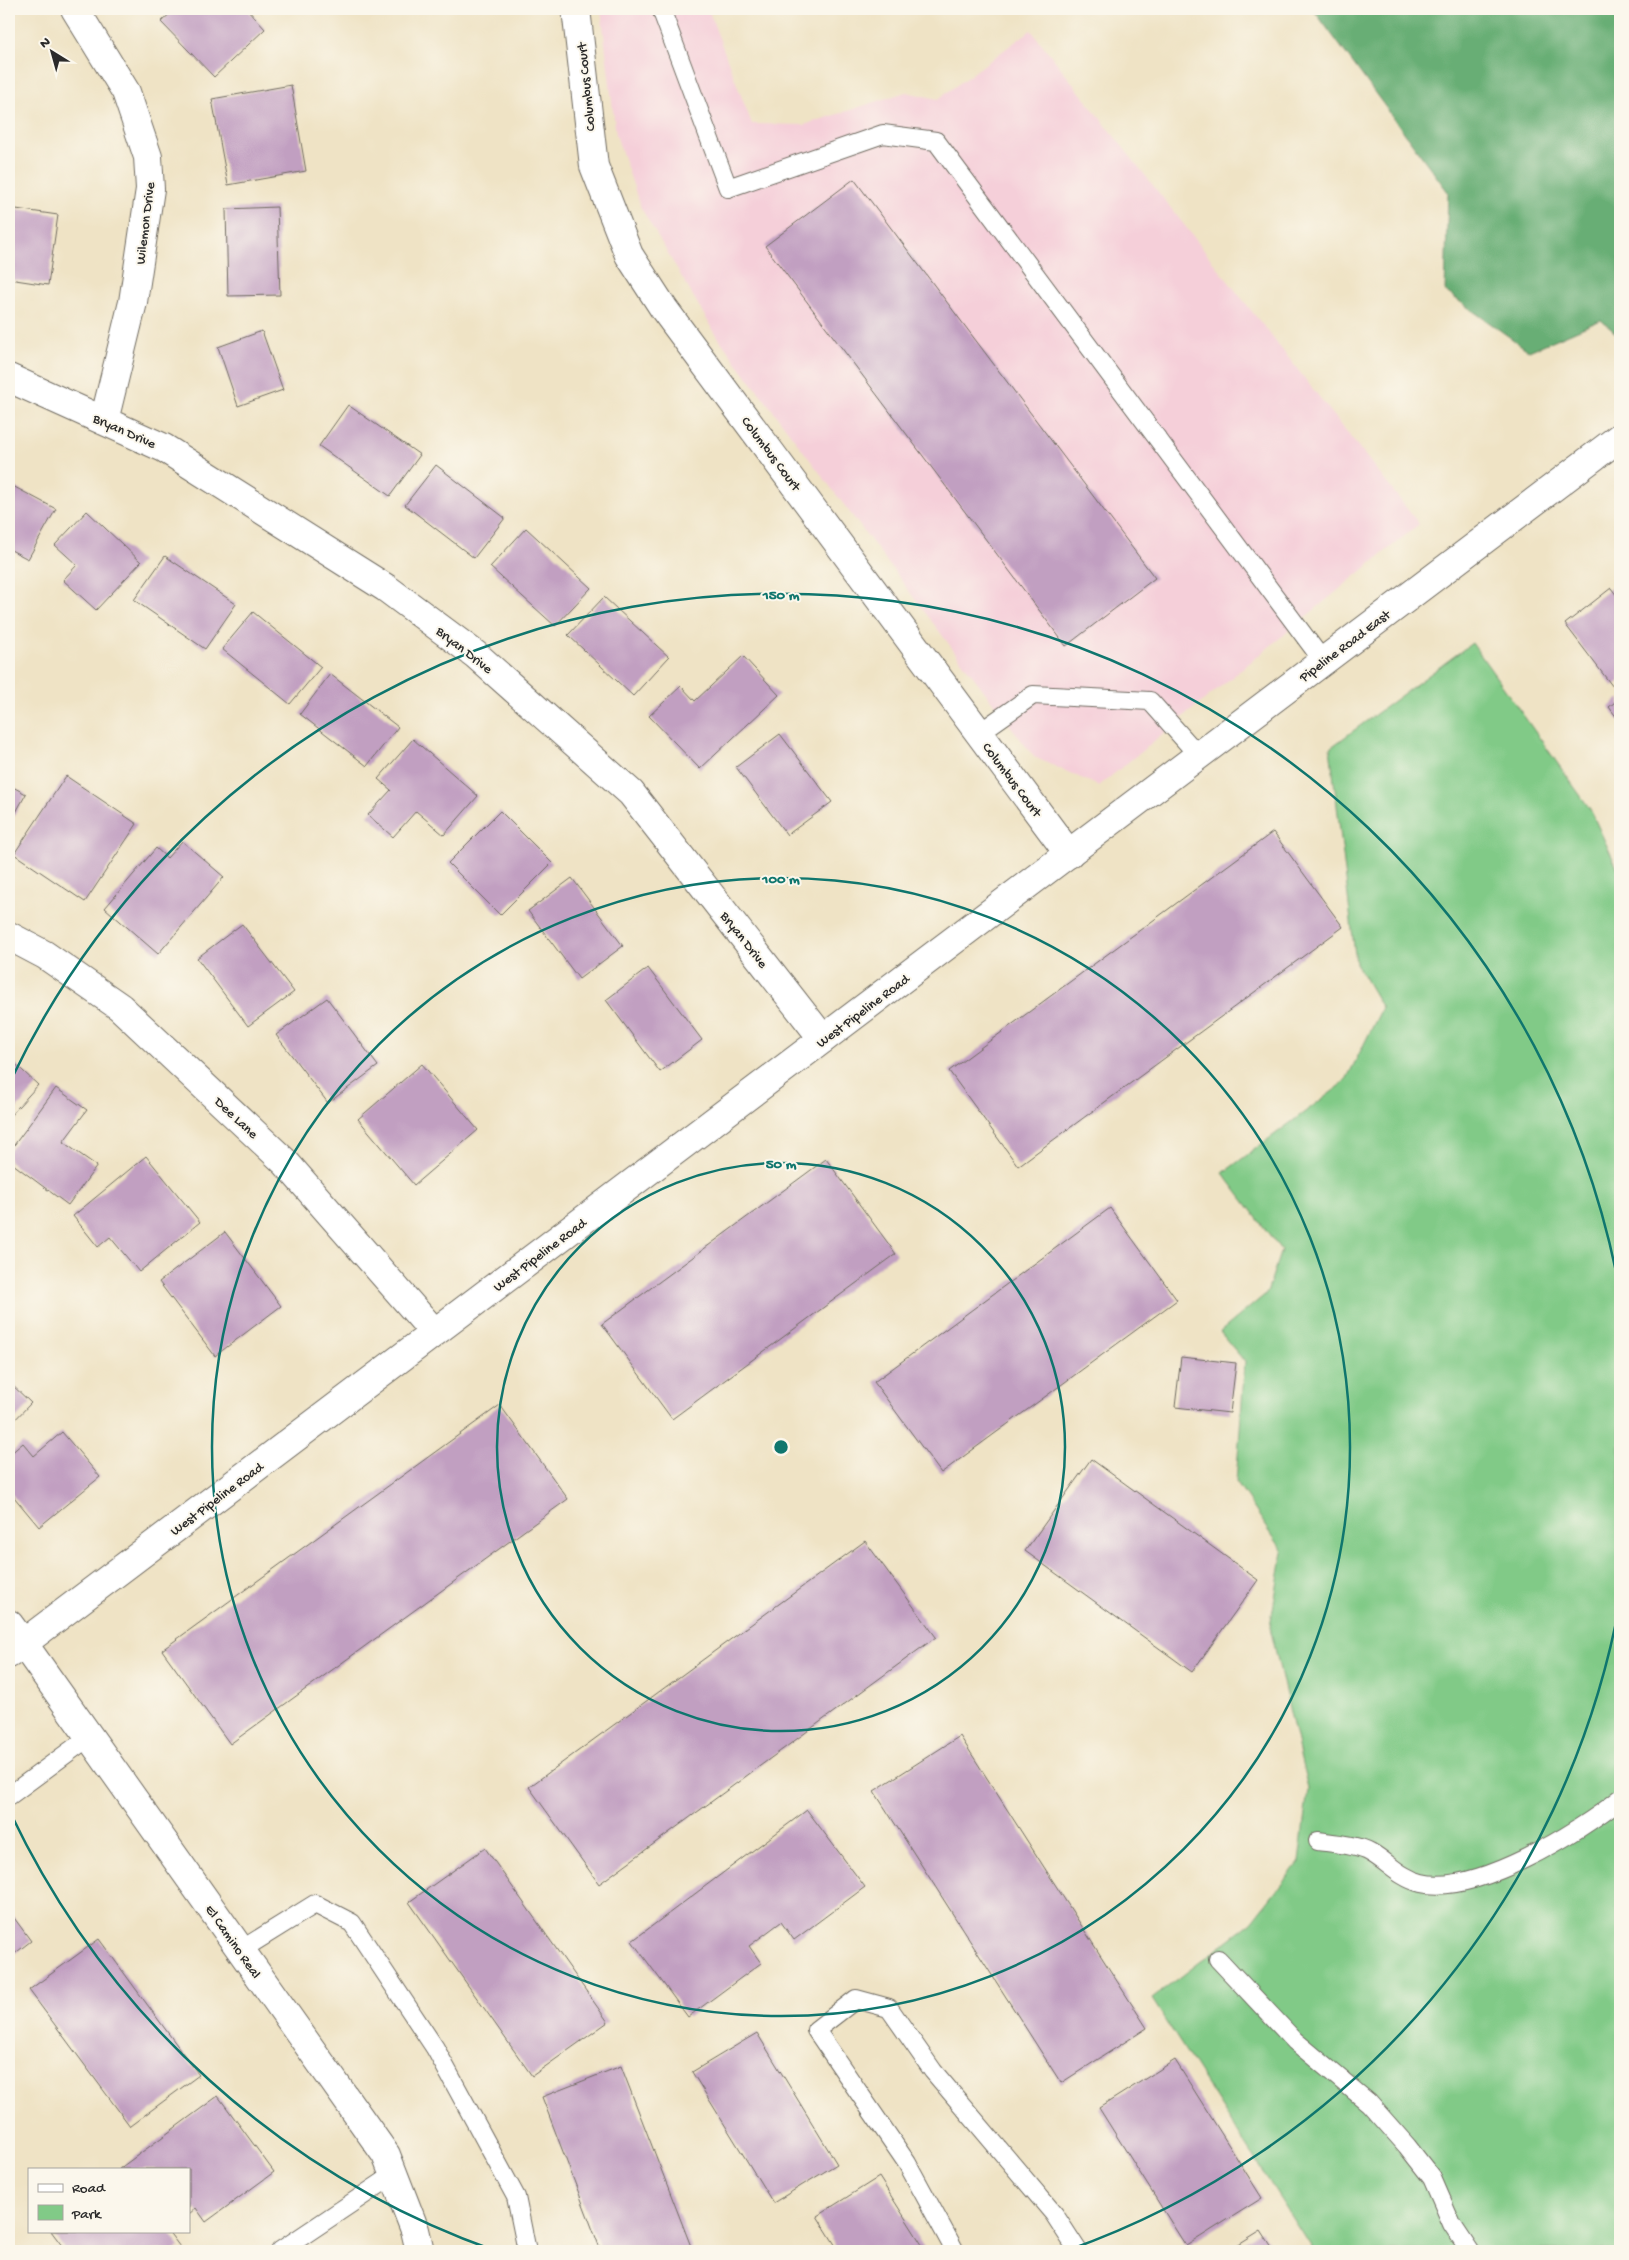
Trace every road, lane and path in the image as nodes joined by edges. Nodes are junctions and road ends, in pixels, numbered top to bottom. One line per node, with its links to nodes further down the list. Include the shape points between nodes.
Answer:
1 (75, 9): 5 (street, Wilemon Drive, via 126,92 148,157 150,189 133,302)
2 (576, 9): 8 (street, Columbus Court, via 594,166 629,255 664,309)
3 (661, 9): 7 (lane, via 728,188 883,134 936,141)
4 (9, 378): 5 (street, Bryan Drive)
5 (104, 421): 12 (street, Bryan Drive, via 172,453 386,588 476,655 631,793)
6 (1620, 437): 7 (street, Pipeline Road East)
7 (1323, 661): 9 (street, Pipeline Road East)
8 (979, 733): 9 (lane, via 1033,695 1150,701); 10 (street, Columbus Court)
9 (1199, 756): 10 (street, Pipeline Road East)
10 (1069, 854): 12 (street, West Pipeline Road)
11 (9, 936): 13 (street, Dee Lane, via 45,955 134,1020 286,1163)
12 (823, 1039): 13 (street, West Pipeline Road)
13 (434, 1332): 14 (street, West Pipeline Road)
14 (13, 1640): 15 (street, El Camino Real)
15 (89, 1737): 16 (lane); 19 (street, El Camino Real)
16 (9, 1796)
17 (1620, 1799): 18 (lane, via 1541,1850 1498,1871 1463,1882 1422,1883 1394,1871 1369,1851)
18 (1318, 1841)
19 (241, 1950): 21 (street, El Camino Real, via 386,2154); 24 (lane, via 315,1904 352,1923 435,2048 516,2197)
20 (1218, 1959): 27 (lane, via 1295,2041 1369,2104 1407,2146 1432,2178 1452,2224)
21 (394, 2174): 22 (lane); 23 (street, El Camino Real)
22 (280, 2251)
23 (420, 2251)
24 (527, 2251)
25 (955, 2251): 26 (lane, via 907,2163 816,2030 856,1999 889,2008 933,2070 1054,2214)
26 (1078, 2251)
27 (1470, 2251)

